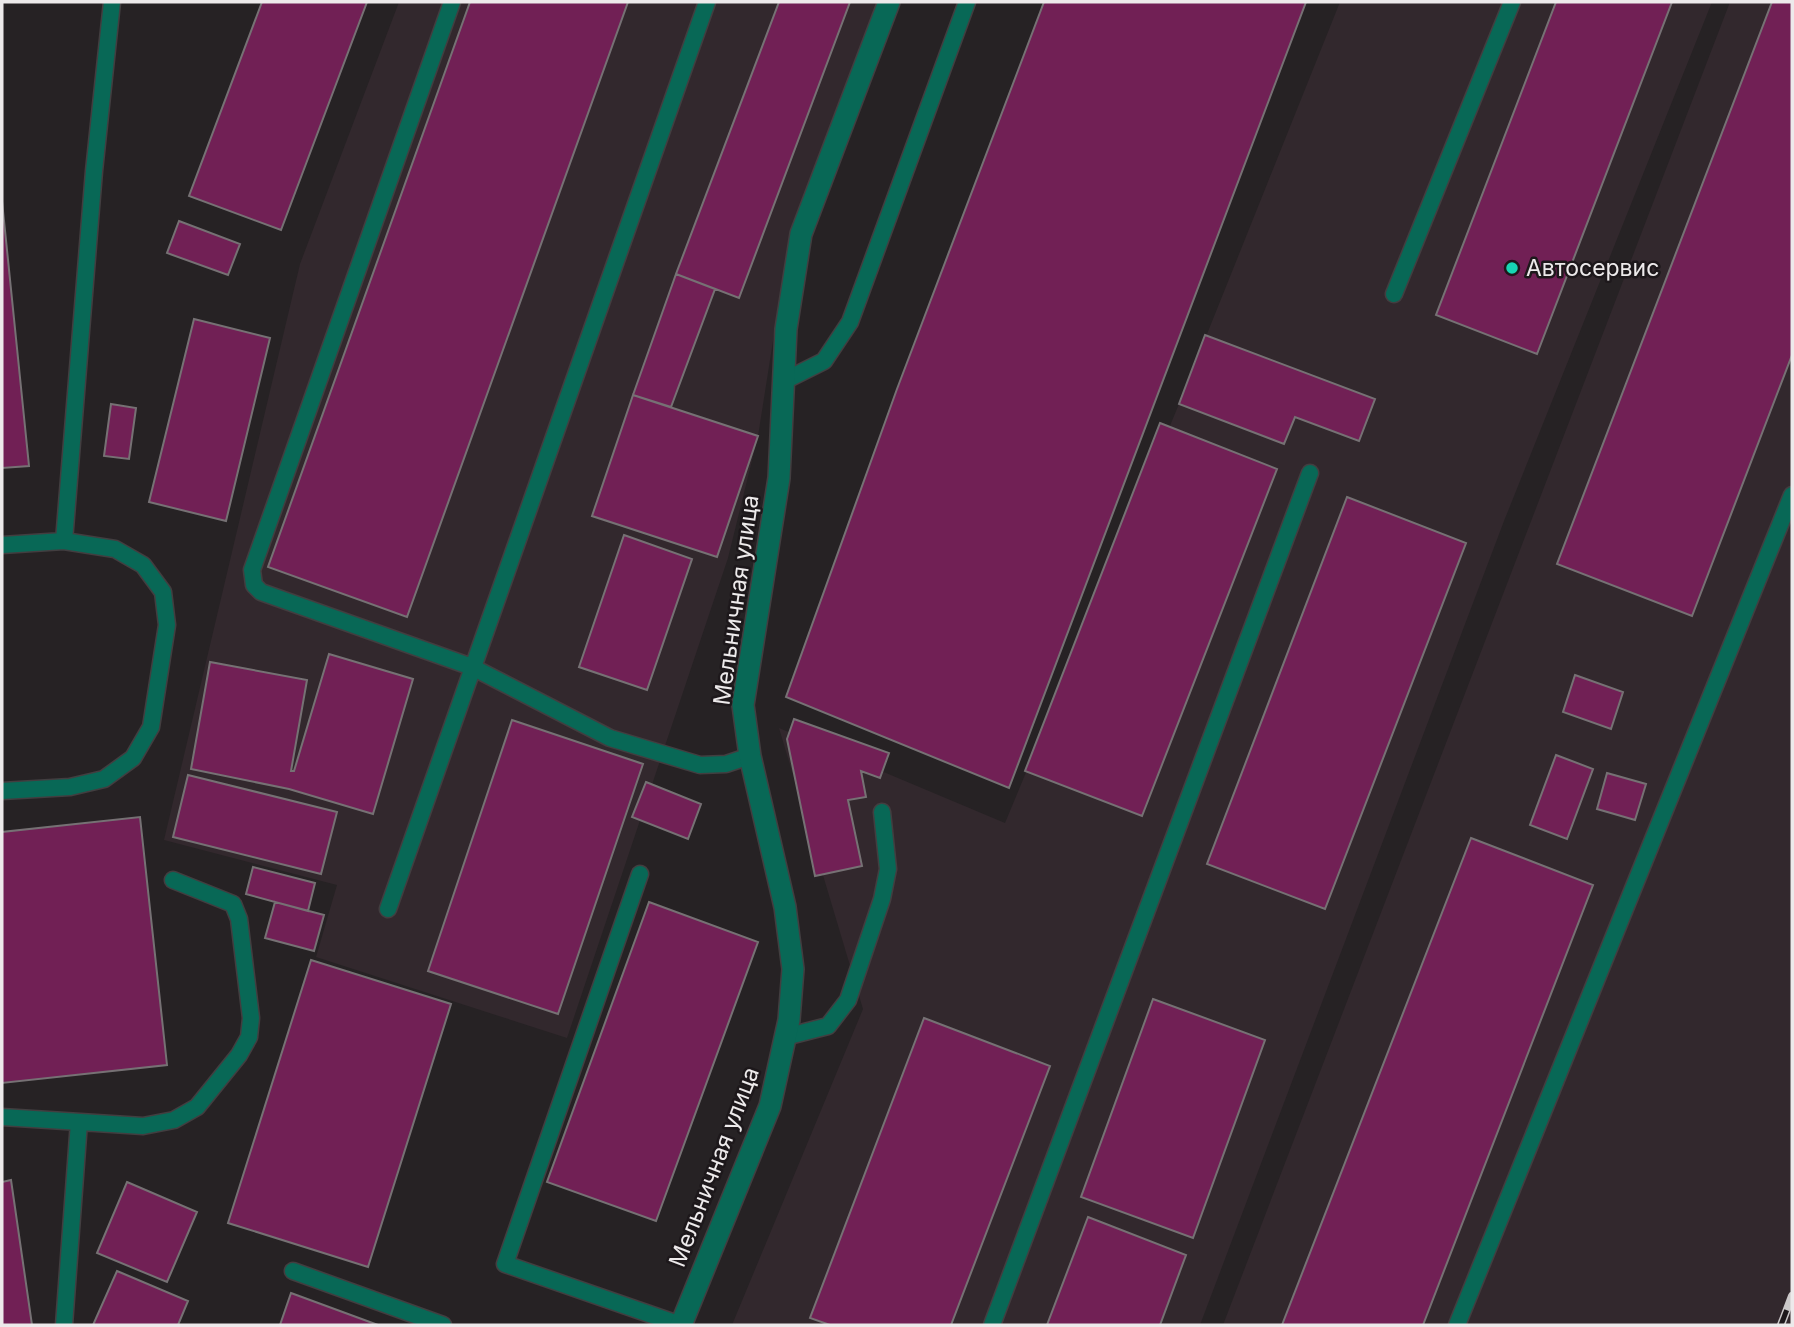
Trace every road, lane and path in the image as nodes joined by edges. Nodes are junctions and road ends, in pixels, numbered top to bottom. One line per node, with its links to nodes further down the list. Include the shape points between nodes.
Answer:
1 (111, 2): 11 (lane)
2 (452, 2): 13 (lane, via 252,570 261,592)
3 (707, 2): 13 (lane)
4 (889, 2): 8 (street, Мельничная улица, via 801,234 786,329)
5 (967, 2): 8 (lane, via 850,322 824,361)
6 (1512, 2): 7 (lane)
7 (1394, 294)
8 (784, 382): 14 (street, Мельничная улица, via 779,478 743,705)
9 (1310, 473): 27 (lane)
10 (1792, 495): 28 (lane)
11 (64, 541): 12 (lane); 15 (lane, via 116,549 143,565 163,592 167,625 151,727 133,758 104,779 70,787)
12 (2, 545)
13 (472, 667): 14 (lane, via 610,738 701,765 726,764); 19 (lane)
14 (750, 755): 20 (street, Мельничная улица, via 785,907 793,969)
15 (2, 791)
16 (882, 812): 20 (lane, via 888,869 848,1000 828,1026)
17 (640, 874): 26 (lane, via 505,1264)
18 (173, 880): 22 (lane, via 233,904 239,919 251,1018 249,1037 197,1107 174,1120 143,1126)
19 (388, 909)
20 (785, 1037): 26 (street, Мельничная улица, via 770,1106)
21 (2, 1118): 22 (lane)
22 (79, 1122): 24 (lane)
23 (293, 1271): 25 (lane)
24 (64, 1325)
25 (443, 1325)
26 (681, 1325)
27 (992, 1325)
28 (1457, 1325)

